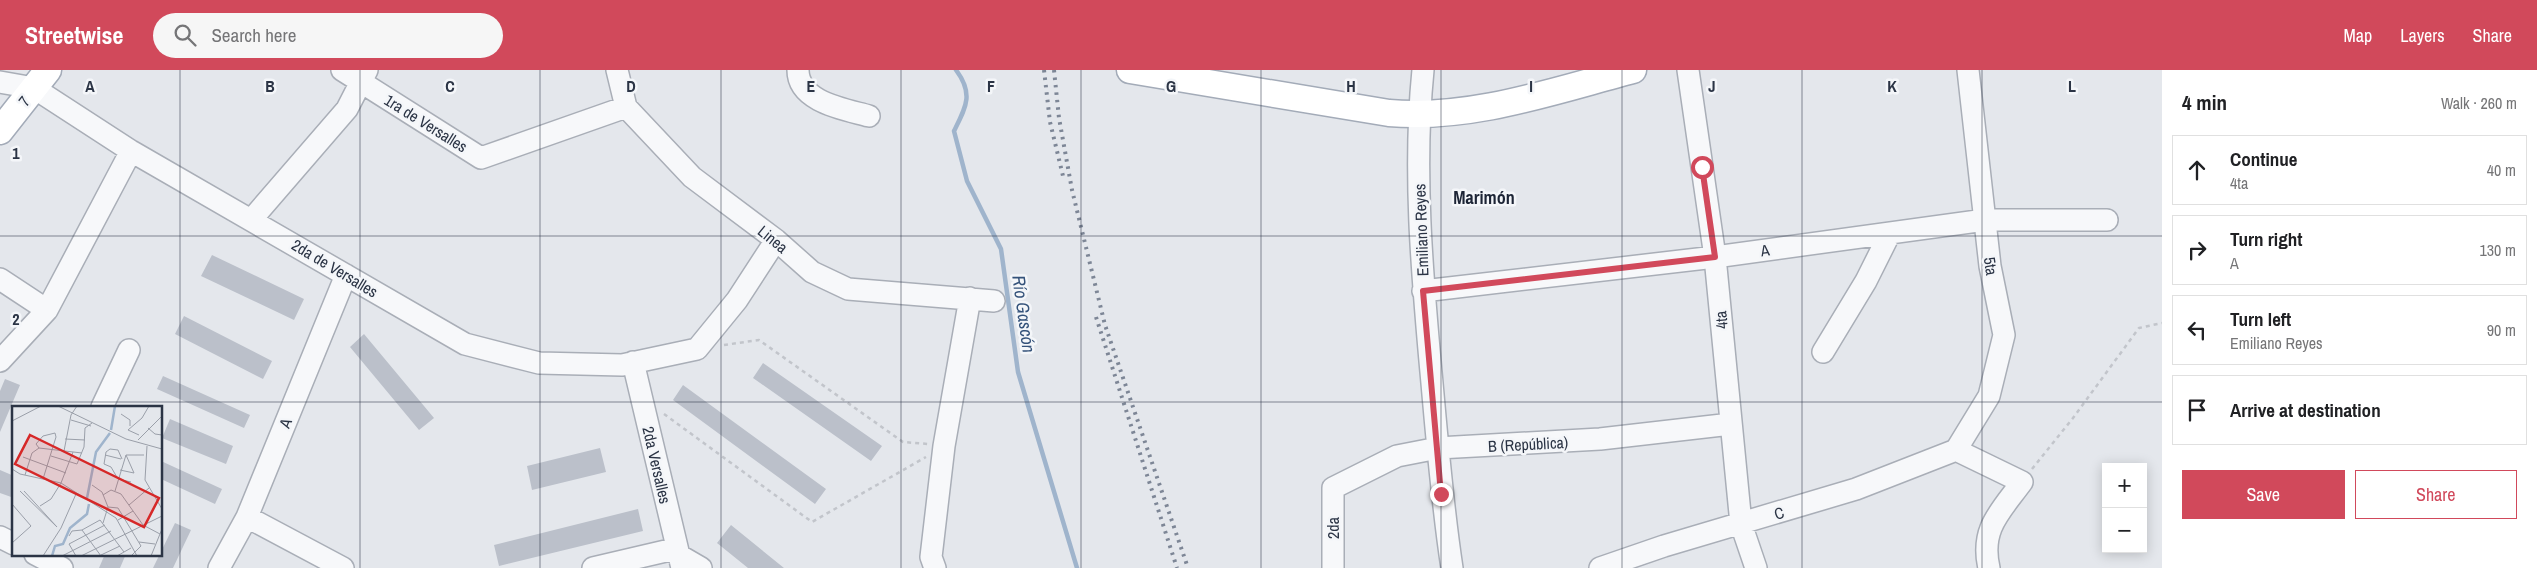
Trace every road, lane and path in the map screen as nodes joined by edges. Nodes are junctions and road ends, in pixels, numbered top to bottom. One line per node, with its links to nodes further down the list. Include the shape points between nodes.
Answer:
1 (342, 70): 9 (street, 1ra de Versalles)
2 (618, 70): 12 (street)
3 (798, 70): 13 (street, via 798,79 810,95)
4 (1423, 70): 14 (street, Emiliano Reyes)
5 (1633, 70): 14 (main road, via 1487,108)
6 (1688, 70): 22 (street, 4ta)
7 (1968, 70): 18 (street, 5ta)
8 (1139, 71): 14 (main road)
9 (363, 76): 12 (street, 1ra de Versalles, via 481,158); 17 (street, via 347,109)
10 (41, 79): 11 (street, 2da de Versalles); 15 (main road, 7); 16 (street, 2da de Versalles)
11 (0, 82)
12 (626, 108): 21 (street, Linea, via 692,177)
13 (869, 116)
14 (1418, 116): 25 (street, Emiliano Reyes)
15 (0, 131)
16 (131, 151): 17 (street, 2da de Versalles); 28 (street)
17 (252, 219): 23 (street, 2da de Versalles)
18 (1985, 220): 19 (street, A); 20 (street, A); 40 (street, 5ta, via 1990,266 2004,335 1989,396)
19 (2107, 220)
20 (1890, 233): 22 (street, A); 32 (street, via 1866,282)
21 (776, 240): 26 (street, Linea, via 812,272 848,288); 30 (street, via 737,300)
22 (1715, 257): 25 (street, A); 37 (street, 4ta)
23 (346, 275): 34 (street, 2da de Versalles, via 465,344 539,363 622,365); 43 (street, A)
24 (0, 279): 28 (street)
25 (1423, 291): 39 (street, Emiliano Reyes)
26 (970, 298): 27 (street, Linea); 38 (street)
27 (994, 301)
28 (47, 310): 33 (street)
29 (2162, 323): 41 (path, via 2139,328)
30 (697, 348): 34 (street, 2da de Versalles); 38 (path, via 759,340 903,442)
31 (129, 350): 35 (street)
32 (1823, 352)
33 (0, 361)
34 (633, 362): 36 (street, 2da Versalles)
35 (102, 406)
36 (644, 408): 38 (path, via 667,415 812,522); 48 (street, 2da Versalles)
37 (1731, 424): 39 (street, B (República), via 1591,440); 44 (street, 4ta)
38 (944, 446): 54 (street, via 931,556)
39 (1438, 448): 42 (street, B (República), via 1397,456); 56 (street, Emiliano Reyes)
40 (1956, 450): 41 (street); 44 (street, C, via 1856,489)
41 (2022, 482): 59 (street, via 1994,519 1985,551)
42 (1333, 488): 55 (street, 2da)
43 (247, 517): 50 (street, A); 51 (street)
44 (1741, 524): 57 (street, C); 58 (street, 4ta)
45 (0, 537): 46 (street)
46 (12, 543)
47 (39, 556): 49 (street)
48 (680, 561): 52 (street, via 670,550); 53 (street)
49 (62, 568)
50 (219, 568)
51 (344, 568)
52 (593, 568)
53 (701, 568)
54 (935, 568)
55 (1333, 568)
56 (1452, 568)
57 (1600, 568)
58 (1756, 568)
59 (1989, 568)

